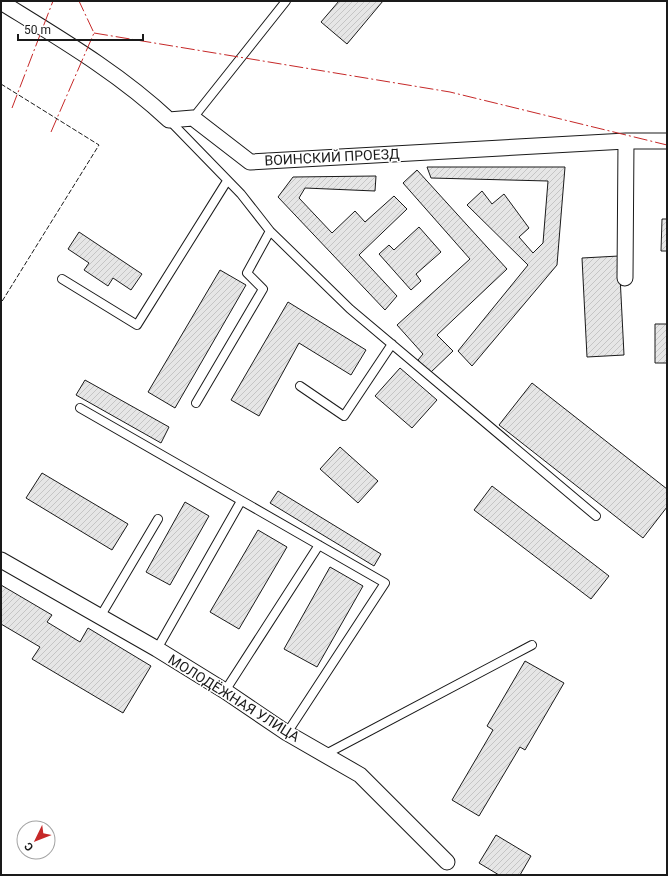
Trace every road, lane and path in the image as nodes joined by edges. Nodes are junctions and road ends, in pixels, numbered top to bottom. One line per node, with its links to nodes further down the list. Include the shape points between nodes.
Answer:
1 (286, 1): 3 (lane)
2 (1, 2): 4 (street, via 141,94)
3 (193, 118): 4 (street); 5 (street, ВОИНСКИЙ ПРОЕЗД, via 250,162)
4 (169, 120): 7 (lane)
5 (626, 141): 6 (street, ВОИНСКИЙ ПРОЕЗД); 9 (street)
6 (667, 141)
7 (227, 180): 8 (lane); 10 (lane, via 137,325)
8 (270, 231): 11 (lane, via 350,309); 13 (lane, via 247,273 263,289)
9 (625, 278)
10 (62, 279)
11 (392, 344): 12 (lane, via 344,416); 16 (lane)
12 (300, 386)
13 (196, 403)
14 (80, 408): 15 (lane)
15 (241, 500): 18 (lane); 22 (lane)
16 (596, 516)
17 (158, 519): 20 (lane)
18 (319, 545): 23 (lane); 24 (lane, via 385,583)
19 (1, 560): 20 (street, МОЛОДЁЖНАЯ УЛИЦА)
20 (100, 617): 22 (street, МОЛОДЁЖНАЯ УЛИЦА)
21 (532, 645): 25 (lane)
22 (157, 649): 23 (street, МОЛОДЁЖНАЯ УЛИЦА)
23 (225, 691): 24 (street, МОЛОДЁЖНАЯ УЛИЦА)
24 (287, 732): 25 (street, МОЛОДЁЖНАЯ УЛИЦА)
25 (324, 755): 26 (street, МОЛОДЁЖНАЯ УЛИЦА, via 360,775)
26 (448, 862)

